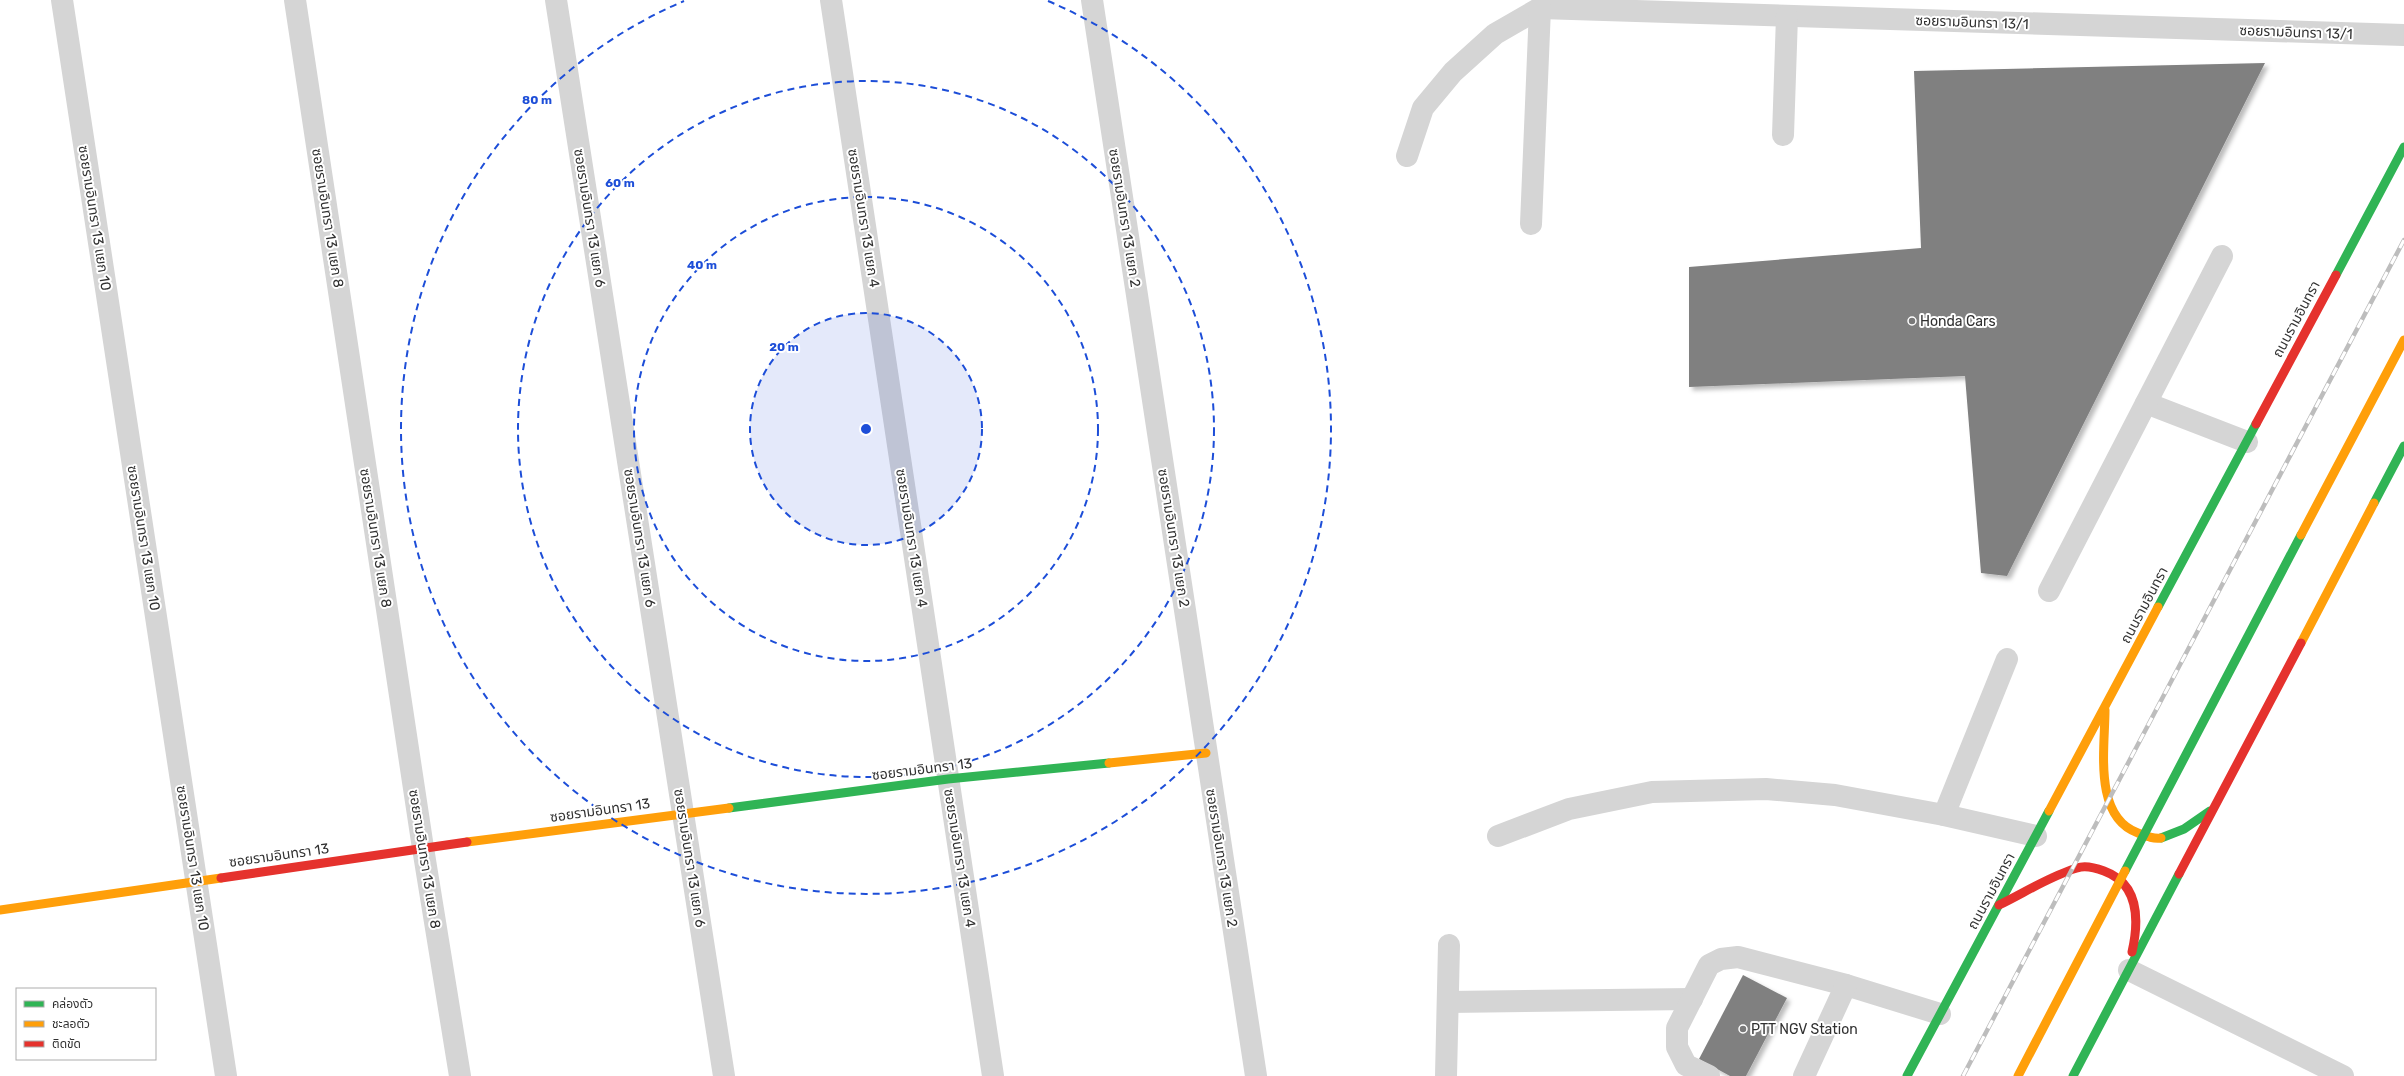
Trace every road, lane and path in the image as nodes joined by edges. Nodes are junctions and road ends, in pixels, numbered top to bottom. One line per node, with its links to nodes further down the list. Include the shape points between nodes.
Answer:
1 (62, 0): 29 (street, ซอยรามอินทรา 13 แยก 10)
2 (295, 0): 28 (street, ซอยรามอินทรา 13 แยก 8)
3 (556, 0): 24 (street, ซอยรามอินทรา 13 แยก 6)
4 (831, 0): 22 (street, ซอยรามอินทรา 13 แยก 4)
5 (1092, 0): 21 (street, ซอยรามอินทรา 13 แยก 2)
6 (1540, 8): 7 (street, ซอยรามอินทรา 13/1); 11 (street, via 1495,34 1453,72 1423,108); 12 (street)
7 (1787, 16): 8 (street, ซอยรามอินทรา 13/1); 9 (street)
8 (2404, 36)
9 (1783, 135)
10 (2404, 147): 16 (main road, ถนนรามอินทรา)
11 (1407, 156)
12 (1531, 224)
13 (2222, 256): 15 (street)
14 (2404, 340): 47 (main road, bridge)
15 (2146, 403): 16 (street); 18 (street)
16 (2247, 442): 20 (main road, ถนนรามอินทรา)
17 (2404, 446): 23 (main road)
18 (2049, 591)
19 (2007, 659): 25 (street)
20 (2105, 707): 23 (main road, via 2105,785 2115,818 2132,831 2154,839 2179,831); 27 (main road, ถนนรามอินทรา)
21 (1206, 753): 22 (main road, ซอยรามอินทรา 13); 42 (street, ซอยรามอินทรา 13 แยก 2)
22 (948, 780): 24 (main road, ซอยรามอินทรา 13); 41 (street, ซอยรามอินทรา 13 แยก 4)
23 (2212, 809): 33 (main road)
24 (683, 814): 28 (main road, ซอยรามอินทรา 13); 40 (street, ซอยรามอินทรา 13 แยก 6)
25 (1944, 815): 26 (street, via 1835,795 1766,789 1652,792 1569,809); 27 (street)
26 (1498, 836)
27 (2036, 836): 30 (main road, ถนนรามอินทรา)
28 (422, 848): 29 (main road, ซอยรามอินทรา 13); 39 (street, ซอยรามอินทรา 13 แยก 8)
29 (197, 881): 31 (main road, ซอยรามอินทรา 13); 38 (street, ซอยรามอินทรา 13 แยก 10)
30 (1999, 905): 33 (main road, via 2078,867 2090,866 2108,872 2122,881 2133,897 2137,911); 37 (main road, ถนนรามอินทรา)
31 (0, 910)
32 (1449, 945): 36 (street)
33 (2129, 970): 48 (main road); 49 (street)
34 (1846, 985): 35 (street, via 1738,957 1721,959 1709,965); 37 (street); 45 (street)
35 (1692, 999): 36 (street); 44 (street, via 1678,1028 1677,1047 1686,1065)
36 (1448, 1002): 43 (street)
37 (1940, 1014): 46 (main road, ถนนรามอินทรา)
38 (226, 1076)
39 (460, 1076)
40 (724, 1076)
41 (993, 1076)
42 (1256, 1076)
43 (1446, 1076)
44 (1709, 1076)
45 (1804, 1076)
46 (1907, 1076)
47 (2018, 1076)
48 (2073, 1076)
49 (2343, 1076)

